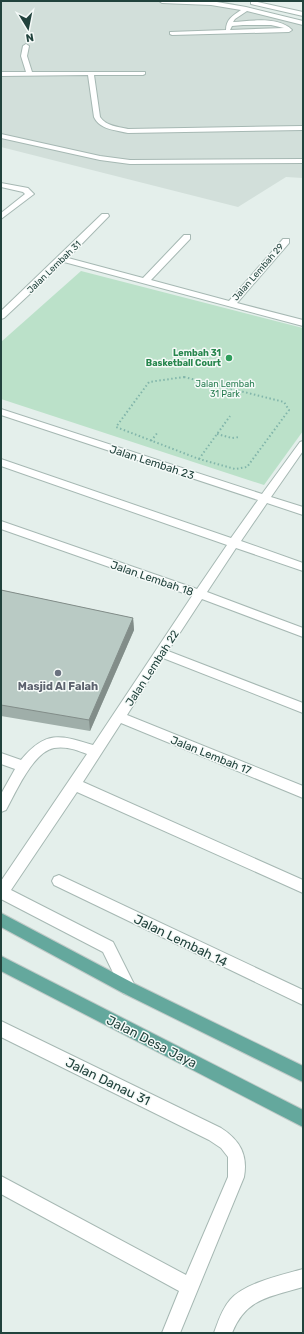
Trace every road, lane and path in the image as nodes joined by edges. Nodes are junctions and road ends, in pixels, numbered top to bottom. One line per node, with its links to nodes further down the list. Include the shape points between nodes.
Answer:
1 (162, 1): 5 (street, via 211,3)
2 (246, 1): 4 (street)
3 (284, 4): 4 (street)
4 (277, 8): 6 (street)
5 (246, 9): 7 (street); 8 (street, via 232,18)
6 (303, 14)
7 (303, 23)
8 (229, 24): 9 (street); 9 (street, via 280,24 289,30)
9 (228, 32): 10 (street)
10 (172, 33)
11 (26, 46): 14 (street, via 24,56)
12 (143, 73): 15 (street)
13 (1, 74): 14 (street)
14 (30, 74): 15 (street)
15 (91, 74): 16 (street, via 97,117 109,127 140,131)
16 (303, 128)
17 (1, 136): 18 (street, via 93,157 130,162)
18 (303, 160)
19 (1, 185): 21 (street, via 28,191 30,194)
20 (105, 216): 24 (street, Jalan Lembah 31)
21 (1, 217)
22 (186, 236): 25 (street)
23 (286, 241): 26 (street, Jalan Lembah 29)
24 (62, 259): 25 (street); 27 (street, Jalan Lembah 31)
25 (145, 281): 26 (street)
26 (231, 304): 28 (street)
27 (1, 316)
28 (303, 323)
29 (1, 412): 38 (street, Jalan Lembah 23)
30 (230, 416): 32 (path)
31 (158, 432): 34 (path)
32 (217, 434): 33 (path); 36 (path)
33 (239, 437)
34 (151, 441): 36 (path); 36 (path, via 116,427 149,382 184,377 284,402 289,410 247,467 235,468)
35 (303, 444): 38 (street, Jalan Lembah 22)
36 (198, 459)
37 (1, 462): 41 (street)
38 (264, 498): 39 (street, Jalan Lembah 23); 41 (street, Jalan Lembah 22)
39 (303, 511)
40 (1, 525): 43 (street, Jalan Lembah 18)
41 (234, 542): 42 (street); 43 (street, Jalan Lembah 22)
42 (303, 567)
43 (200, 594): 44 (street, Jalan Lembah 18); 45 (street, Jalan Lembah 22)
44 (303, 633)
45 (162, 653): 46 (street); 47 (street, Jalan Lembah 22)
46 (303, 708)
47 (119, 718): 48 (street, Jalan Lembah 22); 52 (street, Jalan Lembah 17)
48 (95, 751): 50 (street, via 68,743 53,742 39,749); 51 (street, Jalan Lembah 22)
49 (1, 758): 50 (street)
50 (24, 767): 53 (street)
51 (74, 784): 55 (street); 56 (street, Jalan Lembah 22)
52 (303, 792)
53 (1, 806)
54 (58, 881): 60 (street, Jalan Lembah 14)
55 (303, 888)
56 (1, 893): 59 (street, via 108,947)
57 (1, 920): 59 (main road)
58 (1, 963): 63 (main road, Jalan Desa Jaya)
59 (128, 988): 62 (main road)
60 (303, 998)
61 (1, 1029): 66 (street, Jalan Danau 31, via 215,1134 230,1144 236,1154 236,1177)
62 (303, 1074)
63 (303, 1119)
64 (1, 1185): 66 (street)
65 (303, 1278): 68 (street, via 247,1297 231,1314)
66 (190, 1287): 67 (street, Jalan Danau 31)
67 (171, 1333)
68 (222, 1333)

